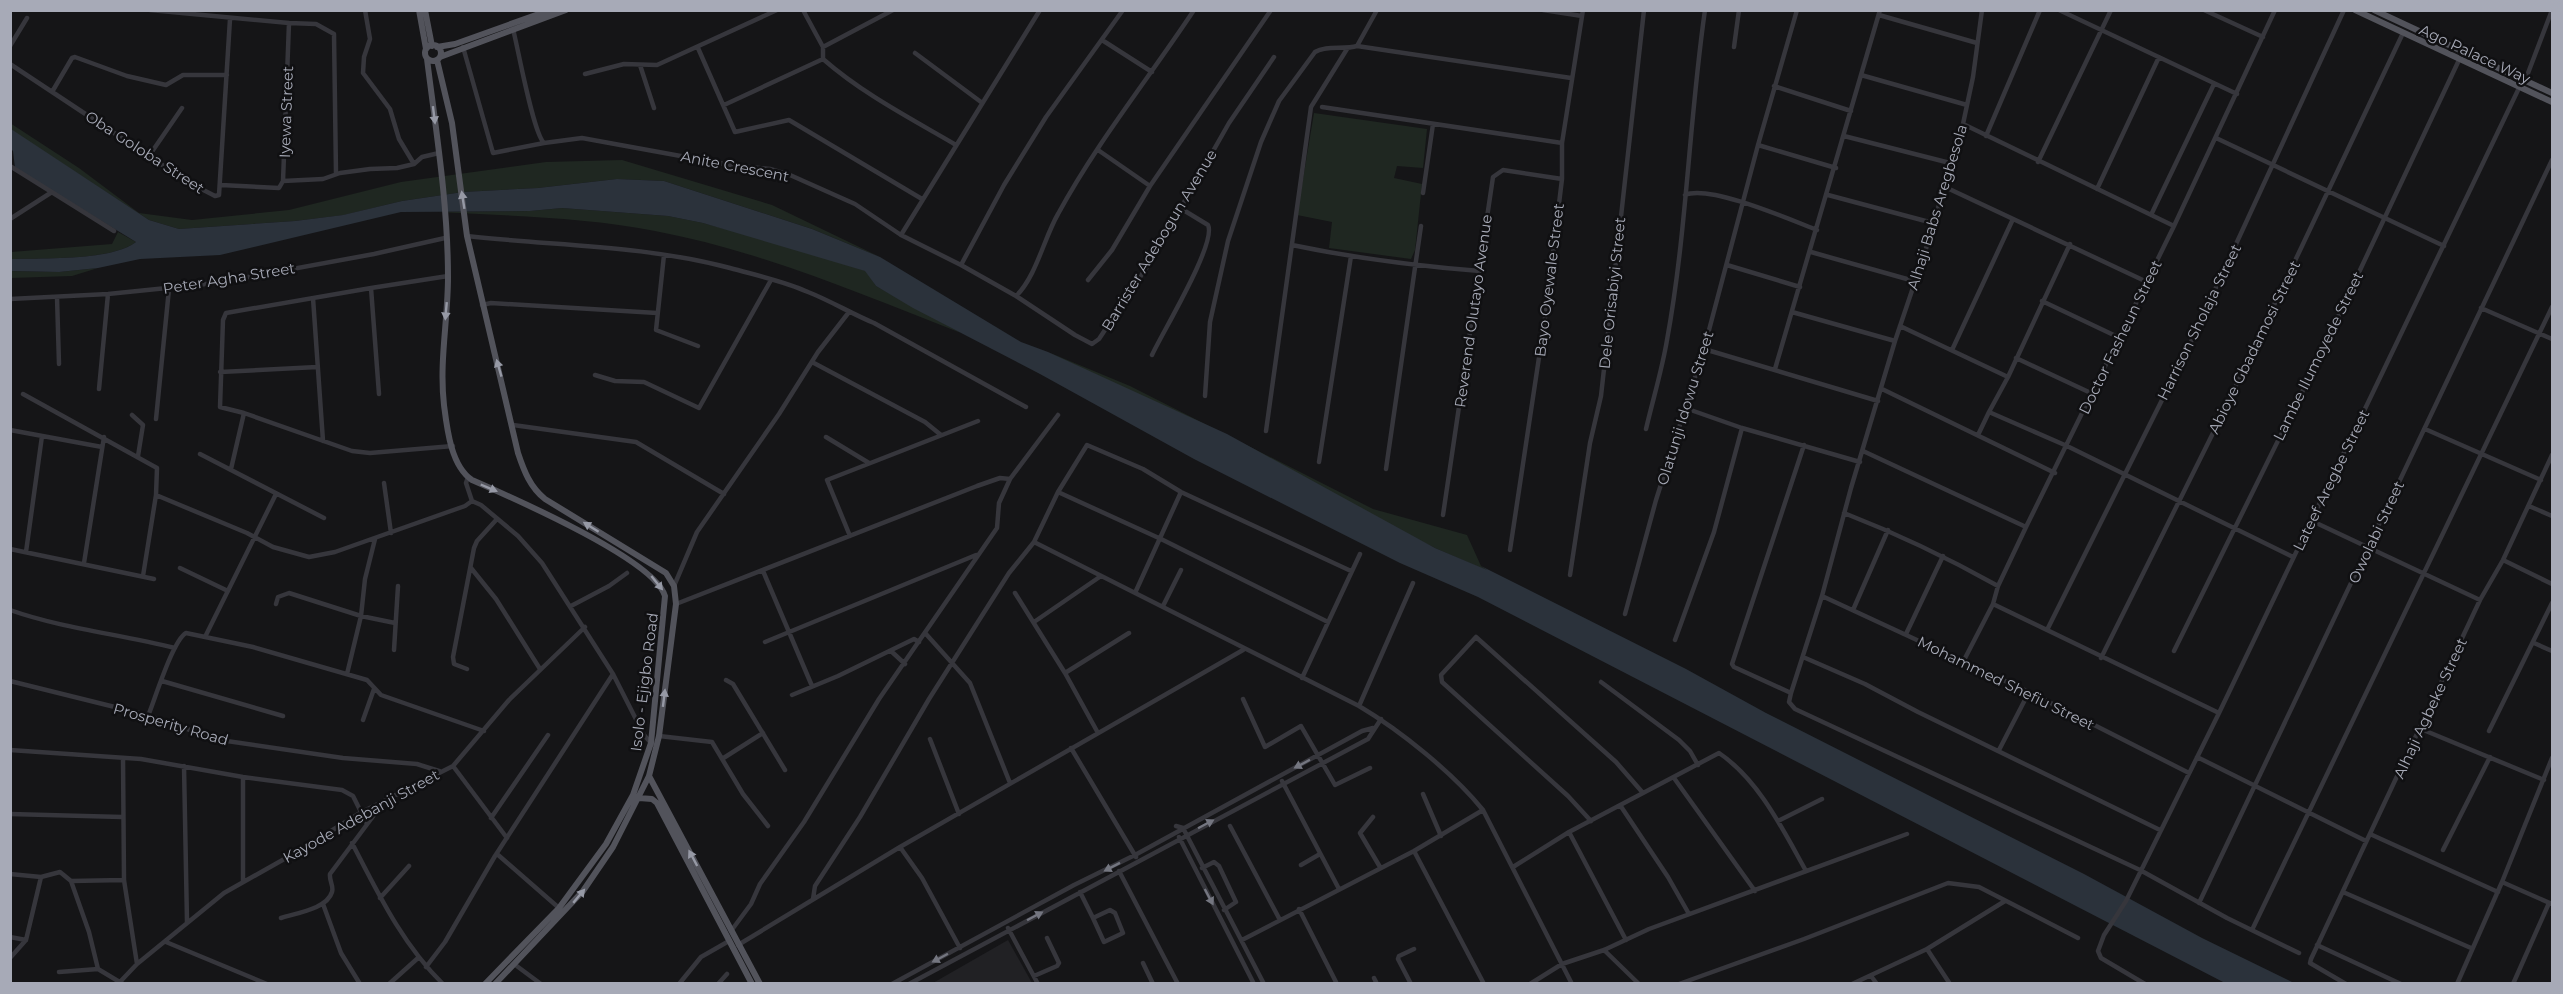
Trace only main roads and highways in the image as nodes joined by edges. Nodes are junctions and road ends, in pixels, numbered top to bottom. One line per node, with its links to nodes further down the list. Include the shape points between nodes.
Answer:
1 (419, 10): 7 (main road)
2 (425, 10): 7 (main road)
3 (549, 10): 7 (main road, via 455,44)
4 (566, 10): 8 (main road)
5 (2355, 10): 11 (main road, Ago Palace Way)
6 (2374, 10): 10 (main road, Ago Palace Way)
7 (432, 47): 8 (main road, via 440,50); 9 (main road)
8 (438, 58): 9 (main road); 12 (main road, one-way to 8, via 532,485 518,453 482,305)
9 (427, 59): 13 (main road, Isolo - Ejigbo Road, one-way to 13, via 441,172 448,276 442,377 447,423 460,470)
10 (2553, 93)
11 (2553, 102)
12 (545, 498): 13 (main road); 14 (main road, Isolo - Ejigbo Road, one-way to 12, via 659,736 676,604 674,586 661,570)
13 (537, 509): 16 (main road, Isolo - Ejigbo Road, one-way to 16, via 618,554 663,588 666,604 651,743 641,776 611,836 559,908)
14 (649, 776): 15 (main road, Isolo - Ejigbo Road); 19 (main road, one-way to 14)
15 (639, 798): 17 (main road, Isolo - Ejigbo Road, one-way to 15, via 583,891 613,847); 18 (main road, via 652,799 657,804)
16 (485, 984)
17 (495, 984)
18 (752, 984)
19 (760, 984)

